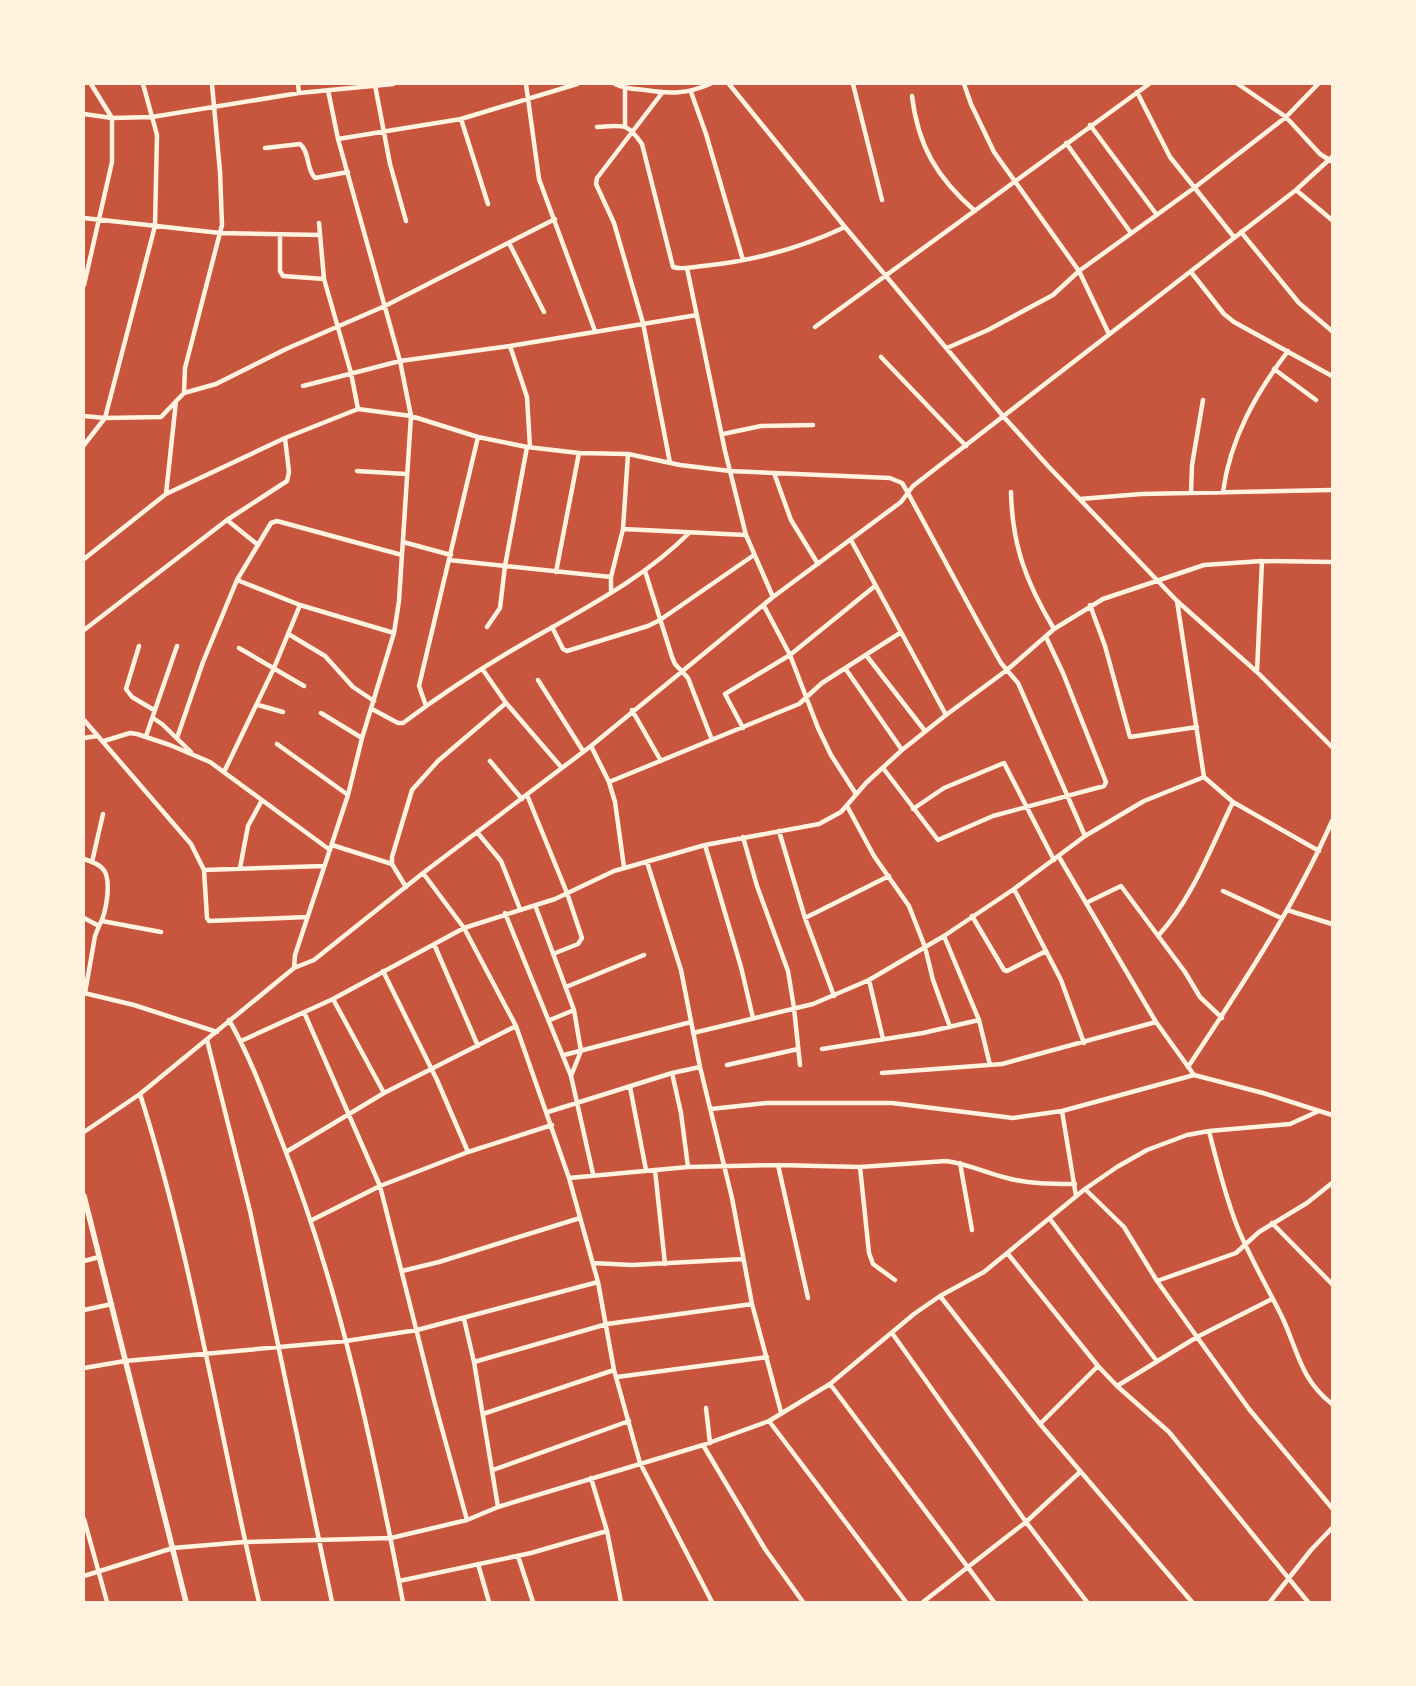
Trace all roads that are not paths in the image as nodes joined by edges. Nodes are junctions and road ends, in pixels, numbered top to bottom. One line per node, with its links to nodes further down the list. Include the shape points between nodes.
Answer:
1 (91, 84): 29 (street)
2 (143, 84): 27 (street)
3 (212, 84): 25 (street)
4 (298, 84): 21 (street)
5 (394, 84): 16 (street)
6 (526, 84): 24 (street)
7 (577, 84): 24 (street)
8 (615, 84): 17 (street)
9 (710, 84): 19 (street)
10 (730, 84): 55 (street)
11 (853, 84): 44 (street)
12 (964, 84): 41 (street, via 994,152)
13 (1149, 84): 20 (street)
14 (1238, 84): 28 (street)
15 (1318, 84): 28 (street)
16 (375, 85): 18 (street); 35 (street)
17 (625, 88): 22 (street); 32 (street)
18 (328, 90): 21 (street); 36 (street)
19 (691, 92): 22 (street); 63 (street)
20 (1137, 92): 31 (street); 42 (street, via 1170,157)
21 (299, 93): 25 (street)
22 (662, 93): 34 (street)
23 (912, 96): 46 (street, via 920,137 931,161 947,184)
24 (526, 101): 30 (street); 49 (street, via 539,179)
25 (215, 105): 27 (street); 57 (street, via 222,208)
26 (84, 114): 29 (street)
27 (152, 117): 29 (street); 54 (street, via 158,135 159,157)
28 (1286, 117): 39 (street); 42 (street)
29 (112, 118): 50 (street, via 112,162)
30 (461, 120): 35 (street); 45 (street)
31 (1090, 125): 37 (street); 47 (street)
32 (625, 126): 33 (street); 34 (street)
33 (597, 128)
34 (633, 130): 64 (street, via 642,144 672,267); 73 (street, via 597,178 596,184 614,223)
35 (383, 132): 36 (street); 52 (street)
36 (338, 139): 40 (street)
37 (1066, 143): 41 (street); 58 (street)
38 (265, 148): 40 (street, via 300,144 315,178)
39 (1331, 160): 43 (street)
40 (348, 172): 70 (street)
41 (1013, 181): 46 (street); 65 (street)
42 (1194, 188): 47 (street); 61 (street)
43 (1296, 190): 51 (street); 56 (street)
44 (882, 200)
45 (488, 204)
46 (975, 211): 67 (street)
47 (1157, 215): 58 (street)
48 (84, 218): 50 (street)
49 (555, 219): 62 (street); 76 (street)
50 (98, 220): 54 (street); 69 (street)
51 (1332, 220)
52 (406, 221)
53 (319, 223): 59 (street)
54 (155, 226): 57 (street); 96 (street)
55 (845, 227): 63 (street, via 807,243); 67 (street)
56 (1241, 232): 61 (street); 77 (street, via 1299,303)
57 (220, 233): 60 (street); 88 (street, via 186,368)
58 (1131, 233): 65 (street)
59 (320, 235): 60 (street); 68 (street)
60 (280, 236): 68 (street, via 280,271 283,276)
61 (1234, 237): 66 (street)
62 (509, 243): 70 (street); 71 (street)
63 (743, 260): 64 (street)
64 (687, 268): 72 (street)
65 (1079, 271): 78 (street); 80 (street, via 1053,295)
66 (1191, 272): 78 (street); 81 (street, via 1224,314)
67 (886, 276): 75 (street); 80 (street)
68 (324, 279): 74 (street)
69 (84, 285)
70 (386, 306): 74 (street); 83 (street)
71 (544, 312)
72 (697, 315): 73 (street); 98 (street)
73 (643, 323): 76 (street); 106 (street)
74 (338, 326): 85 (street); 88 (street, via 216,384)
75 (815, 327)
76 (595, 331): 79 (street)
77 (1332, 331)
78 (1109, 334): 95 (street)
79 (510, 346): 83 (street); 103 (street, via 527,398)
80 (947, 348): 95 (street)
81 (1288, 351): 84 (street); 86 (street)
82 (881, 357): 102 (street)
83 (400, 361): 85 (street); 94 (street)
84 (1274, 369): 90 (street); 113 (street, via 1239,432 1225,473)
85 (351, 373): 87 (street); 92 (street)
86 (1332, 376)
87 (303, 386)
88 (184, 393): 91 (street)
89 (1203, 400): 115 (street, via 1192,465)
90 (1316, 400)
91 (176, 401): 96 (street, via 161,417); 116 (street)
92 (358, 409): 94 (street); 100 (street)
93 (84, 416): 96 (street)
94 (411, 416): 99 (street); 110 (street)
95 (1004, 416): 102 (street); 117 (street)
96 (105, 418): 101 (street)
97 (812, 425): 98 (street, via 761,426)
98 (723, 434): 107 (street)
99 (478, 437): 103 (street); 127 (street)
100 (285, 438): 116 (street); 118 (street, via 290,472 286,481)
101 (84, 446)
102 (966, 446): 114 (street)
103 (528, 447): 104 (street); 132 (street)
104 (579, 453): 105 (street); 134 (street)
105 (628, 454): 106 (street); 119 (street)
106 (670, 463): 107 (street)
107 (730, 470): 109 (street); 121 (street)
108 (357, 471): 110 (street)
109 (774, 473): 114 (street, via 890,478 902,483); 131 (street, via 791,520)
110 (406, 474): 123 (street)
111 (1332, 490): 113 (street)
112 (1010, 492): 148 (street, via 1011,521 1021,564)
113 (1223, 492): 115 (street)
114 (908, 493): 122 (street, via 902,502); 162 (street)
115 (1191, 493): 117 (street)
116 (166, 494): 128 (street)
117 (1080, 500): 137 (street)
118 (227, 520): 124 (street); 149 (street)
119 (623, 529): 120 (street); 135 (street)
120 (689, 533): 121 (street); 133 (street)
121 (746, 535): 126 (street)
122 (851, 540): 131 (street); 138 (street)
123 (403, 542): 125 (street); 127 (street)
124 (258, 545): 125 (street, via 271,523 277,521); 136 (street)
125 (402, 555): 150 (street)
126 (754, 556): 140 (street); 145 (street)
127 (450, 557): 132 (street); 171 (street, via 419,686)
128 (84, 559)
129 (1262, 562): 130 (street); 137 (street, via 1204,565); 164 (street)
130 (1332, 562)
131 (818, 564): 140 (street)
132 (505, 566): 134 (street); 146 (street, via 499,613)
133 (645, 571): 139 (street); 145 (street)
134 (556, 572): 135 (street)
135 (611, 577): 139 (street)
136 (238, 580): 142 (street); 186 (street, via 203,662)
137 (1159, 580): 141 (street); 143 (street)
138 (875, 586): 151 (street); 157 (street)
139 (611, 592): 147 (street, via 590,608)
140 (773, 597): 144 (street)
141 (1177, 601): 164 (street); 180 (street)
142 (300, 605): 150 (street); 152 (street)
143 (1090, 605): 148 (street); 180 (street, via 1130,737)
144 (764, 606): 157 (street); 163 (street)
145 (660, 620): 147 (street, via 567,650 562,649); 163 (street, via 672,657)
146 (487, 627)
147 (552, 627): 161 (street)
148 (1054, 629): 153 (street)
149 (84, 630)
150 (394, 633): 168 (street)
151 (900, 633): 158 (street); 177 (street)
152 (290, 634): 159 (street); 168 (street, via 325,656 353,687)
153 (1046, 637): 162 (street); 206 (street, via 1106,782 1104,786)
154 (139, 646): 173 (street, via 126,689 132,697)
155 (177, 646): 173 (street)
156 (239, 648): 159 (street)
157 (790, 655): 167 (street); 181 (street, via 725,694)
158 (866, 655): 160 (street); 182 (street)
159 (274, 668): 166 (street); 170 (street)
160 (845, 668): 167 (street); 193 (street)
161 (483, 670): 169 (street); 171 (street)
162 (1007, 670): 177 (street); 206 (street, via 1018,683)
163 (682, 671): 174 (street); 188 (street, via 688,678)
164 (1256, 672): 192 (street)
165 (538, 680): 194 (street)
166 (304, 686)
167 (806, 696): 181 (street, via 799,704); 203 (street, via 831,755)
168 (374, 701): 172 (street)
169 (506, 703): 198 (street); 227 (street, via 438,761 412,790)
170 (258, 705): 175 (street); 200 (street)
171 (426, 706): 172 (street, via 400,724)
172 (372, 709): 187 (street)
173 (154, 710): 178 (street)
174 (632, 710): 191 (street); 197 (street)
175 (283, 712)
176 (321, 713): 187 (street)
177 (946, 715): 182 (street)
178 (153, 718): 184 (street); 186 (street)
179 (84, 720): 183 (street)
180 (1197, 727): 201 (street)
181 (743, 728): 188 (street)
182 (925, 732): 193 (street)
183 (97, 736): 185 (street); 189 (street)
184 (146, 736): 189 (street, via 130,733); 195 (street)
185 (84, 738)
186 (177, 738): 195 (street)
187 (362, 738): 204 (street)
188 (712, 740): 197 (street)
189 (104, 741): 231 (street, via 191,844)
190 (277, 744): 204 (street)
191 (591, 746): 194 (street); 202 (street)
192 (1332, 747)
193 (902, 750): 199 (street)
194 (583, 751): 198 (street)
195 (192, 753): 200 (street)
196 (490, 761): 207 (street)
197 (661, 761): 202 (street)
198 (562, 768): 205 (street)
199 (883, 768): 203 (street); 212 (street)
200 (224, 772): 208 (street)
201 (1204, 777): 209 (street); 217 (street, via 1144,801)
202 (609, 782): 229 (street)
203 (856, 794): 210 (street)
204 (348, 795): 220 (street)
205 (527, 795): 207 (street); 237 (street)
206 (1068, 796): 211 (street); 217 (street)
207 (522, 799): 216 (street)
208 (261, 802): 220 (street); 230 (street, via 248,826)
209 (1233, 802): 221 (street); 253 (street, via 1191,888)
210 (847, 806): 215 (street, via 819,824); 233 (street, via 869,848)
211 (1025, 807): 212 (street, via 993,816 938,840); 212 (street, via 1002,763 944,788); 224 (street)
212 (913, 809)
213 (103, 814): 225 (street)
214 (1332, 821): 221 (street)
215 (779, 831): 218 (street); 246 (street)
216 (477, 832): 232 (street); 240 (street, via 501,861)
217 (1085, 836): 222 (street)
218 (743, 837): 219 (street); 266 (street, via 788,971)
219 (704, 845): 226 (street); 269 (street)
220 (331, 848): 227 (street); 228 (street)
221 (1319, 851): 241 (street)
222 (1059, 857): 224 (street); 238 (street)
223 (84, 859): 225 (street)
224 (1054, 860): 235 (street)
225 (92, 862): 248 (street, via 106,875 106,903)
226 (647, 862): 229 (street); 274 (street, via 681,970)
227 (392, 864): 234 (street)
228 (324, 866): 230 (street); 245 (street)
229 (624, 867): 237 (street)
230 (240, 868): 231 (street)
231 (204, 870): 245 (street, via 206,918 209,921)
232 (423, 873): 234 (street); 250 (street)
233 (889, 876): 246 (street); 255 (street, via 909,906)
234 (406, 887): 259 (street, via 314,960)
235 (1014, 889): 243 (street); 256 (street)
236 (1223, 892): 247 (street)
237 (567, 893): 239 (street); 257 (street, via 582,940)
238 (1086, 903): 253 (street, via 1121,886); 275 (street)
239 (534, 905): 240 (street); 257 (street)
240 (520, 909): 242 (street)
241 (1287, 910): 247 (street); 249 (street)
242 (505, 913): 250 (street); 272 (street)
243 (972, 916): 252 (street); 256 (street, via 1004,970)
244 (84, 918): 248 (street)
245 (306, 918): 259 (street, via 294,955)
246 (805, 918): 264 (street)
247 (1281, 918): 270 (street)
248 (101, 924): 251 (street); 263 (street, via 95,936)
249 (1332, 924)
250 (464, 928): 254 (street); 276 (street)
251 (161, 932)
252 (944, 936): 255 (street); 273 (street)
253 (1158, 936): 270 (street, via 1200,997)
254 (434, 944): 260 (street); 284 (street)
255 (925, 947): 261 (street); 277 (street)
256 (1046, 951): 283 (street, via 1061,980)
257 (553, 954): 262 (street)
258 (644, 955): 262 (street)
259 (294, 968): 271 (street)
260 (383, 970): 265 (street); 294 (street)
261 (869, 980): 264 (street); 280 (street)
262 (566, 987): 267 (street)
263 (84, 993): 278 (street, via 134,1005)
264 (834, 996): 266 (street)
265 (333, 999): 268 (street); 300 (street)
266 (794, 1008): 269 (street); 285 (street)
267 (574, 1010): 272 (street); 287 (street)
268 (304, 1012): 282 (street); 307 (street)
269 (753, 1018): 279 (street)
270 (1222, 1018): 293 (street)
271 (229, 1020): 278 (street); 282 (street)
272 (550, 1020): 288 (street)
273 (979, 1020): 277 (street); 291 (street)
274 (691, 1022): 279 (street); 287 (street)
275 (1156, 1022): 283 (street); 293 (street)
276 (516, 1026): 284 (street); 306 (street)
277 (950, 1027): 280 (street)
278 (217, 1032): 281 (street)
279 (693, 1033): 292 (street)
280 (883, 1039): 286 (street)
281 (207, 1040): 301 (street); 358 (street, via 246,1192)
282 (241, 1041): 312 (street)
283 (1084, 1043): 291 (street)
284 (478, 1046): 294 (street)
285 (798, 1049): 289 (street); 290 (street)
286 (822, 1049)
287 (582, 1052): 288 (street); 298 (street)
288 (564, 1055): 298 (street)
289 (727, 1065)
290 (800, 1065)
291 (990, 1065): 296 (street)
292 (700, 1067): 295 (street); 303 (street)
293 (1188, 1067): 297 (street)
294 (431, 1069): 300 (street); 313 (street)
295 (672, 1073): 299 (street); 317 (street)
296 (882, 1073)
297 (1194, 1075): 304 (street); 305 (street)
298 (572, 1076): 302 (street)
299 (630, 1087): 302 (street); 319 (street)
300 (384, 1093): 307 (street)
301 (140, 1094): 311 (street); 359 (street, via 159,1155)
302 (578, 1104): 306 (street); 321 (street)
303 (711, 1109): 304 (street, via 766,1103 831,1102 892,1103 997,1118); 316 (street)
304 (1062, 1111): 324 (street)
305 (1319, 1111): 308 (street); 310 (street, via 1290,1124)
306 (548, 1112): 309 (street)
307 (350, 1114): 312 (street); 325 (street)
308 (1332, 1115)
309 (552, 1124): 313 (street); 322 (street)
310 (1208, 1131): 326 (street, via 1147,1150); 334 (street, via 1223,1185)
311 (84, 1132)
312 (286, 1152): 331 (street)
313 (468, 1152): 325 (street)
314 (960, 1163): 318 (street, via 946,1161); 324 (street, via 1025,1182); 333 (street)
315 (778, 1165): 316 (street); 318 (street); 347 (street)
316 (725, 1166): 317 (street); 337 (street)
317 (688, 1167): 320 (street)
318 (860, 1167): 342 (street, via 869,1253 873,1264)
319 (646, 1170): 320 (street); 321 (street)
320 (655, 1170): 340 (street)
321 (593, 1174): 322 (street)
322 (569, 1178): 329 (street)
323 (1332, 1183): 332 (street, via 1308,1203)
324 (1074, 1184): 328 (street)
325 (380, 1186): 331 (street); 341 (street)
326 (1085, 1189): 328 (street); 343 (street, via 1124,1227)
327 (84, 1196): 336 (street)
328 (1076, 1196): 330 (street)
329 (580, 1218): 339 (street); 341 (street)
330 (1050, 1219): 335 (street); 361 (street)
331 (312, 1220): 357 (street)
332 (1272, 1223): 334 (street); 345 (street)
333 (972, 1230)
334 (1246, 1246): 343 (street, via 1230,1255); 348 (street)
335 (1008, 1254): 346 (street, via 984,1272); 364 (street)
336 (99, 1257): 338 (street); 349 (street)
337 (743, 1259): 340 (street); 350 (street)
338 (84, 1260)
339 (593, 1263): 340 (street); 344 (street)
340 (665, 1264)
341 (402, 1271): 354 (street)
342 (895, 1280)
343 (1157, 1281): 356 (street)
344 (598, 1282): 352 (street); 353 (street)
345 (1332, 1284)
346 (940, 1296): 355 (street); 376 (street)
347 (808, 1298)
348 (1272, 1299): 356 (street); 370 (street, via 1299,1363 1310,1381)
349 (112, 1304): 351 (street); 362 (street)
350 (752, 1304): 353 (street); 360 (street)
351 (84, 1310)
352 (464, 1319): 354 (street); 363 (street)
353 (606, 1324): 363 (street); 366 (street)
354 (417, 1330): 357 (street); 386 (street)
355 (892, 1333): 368 (street); 387 (street)
356 (1197, 1337): 361 (street); 384 (street, via 1249,1408)
357 (346, 1341): 358 (street); 390 (street)
358 (277, 1346): 359 (street); 391 (street)
359 (206, 1354): 362 (street); 392 (street)
360 (767, 1357): 367 (street); 372 (street)
361 (1156, 1360): 369 (street)
362 (125, 1361): 365 (street); 393 (street)
363 (474, 1362): 373 (street)
364 (1098, 1366): 369 (street); 376 (street)
365 (84, 1368)
366 (614, 1370): 367 (street); 373 (street)
367 (617, 1377): 374 (street)
368 (830, 1384): 372 (street); 396 (street)
369 (1117, 1386): 399 (street, via 1169,1432)
370 (1332, 1404)
371 (706, 1408): 377 (street)
372 (781, 1412): 375 (street)
373 (483, 1414): 380 (street)
374 (629, 1421): 379 (street); 380 (street)
375 (769, 1421): 377 (street); 411 (street)
376 (1040, 1424): 381 (street)
377 (710, 1443): 378 (street)
378 (703, 1445): 379 (street); 410 (street, via 765,1549)
379 (640, 1462): 382 (street); 409 (street)
380 (492, 1470): 383 (street)
381 (1080, 1472): 387 (street); 415 (street)
382 (592, 1478): 383 (street); 389 (street)
383 (498, 1507): 386 (street)
384 (1332, 1508)
385 (84, 1519): 397 (street)
386 (467, 1520): 390 (street)
387 (1026, 1522): 396 (street); 414 (street)
388 (1332, 1528): 399 (street)
389 (607, 1530): 394 (street); 408 (street)
390 (391, 1538): 391 (street); 400 (street)
391 (319, 1539): 392 (street); 404 (street)
392 (244, 1542): 393 (street); 403 (street)
393 (173, 1548): 397 (street); 402 (street)
394 (518, 1556): 395 (street); 407 (street)
395 (478, 1564): 400 (street); 406 (street)
396 (969, 1567): 412 (street); 413 (street)
397 (99, 1572): 398 (street); 401 (street)
398 (84, 1576)
399 (1288, 1577): 416 (street); 417 (street)
400 (399, 1581): 405 (street)
401 (107, 1602)
402 (186, 1602)
403 (259, 1602)
404 (332, 1602)
405 (403, 1602)
406 (489, 1602)
407 (533, 1602)
408 (621, 1602)
409 (712, 1602)
410 (803, 1602)
411 (906, 1602)
412 (924, 1602)
413 (994, 1602)
414 (1087, 1602)
415 (1192, 1602)
416 (1270, 1602)
417 (1308, 1602)

